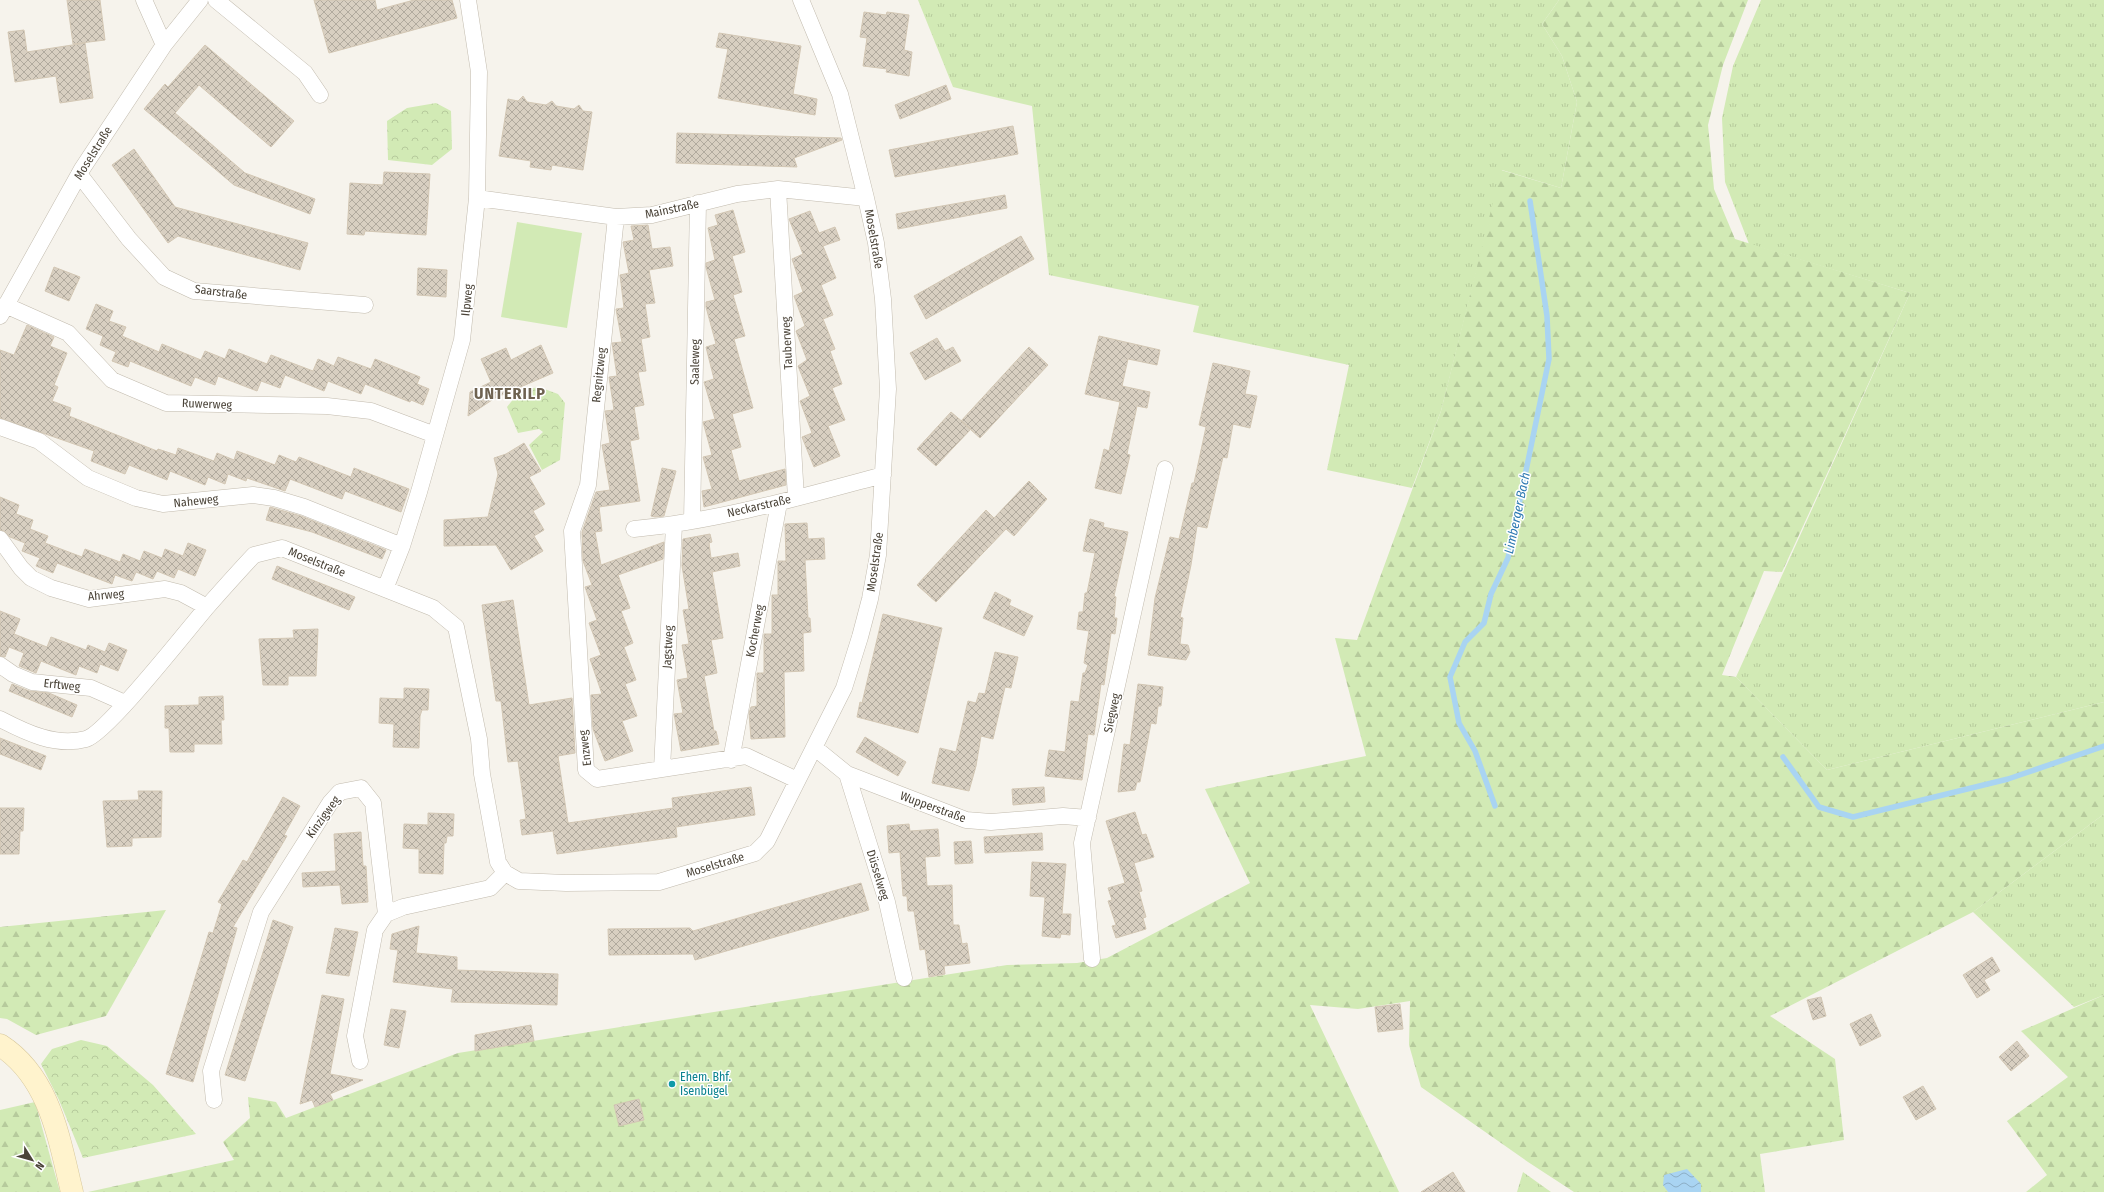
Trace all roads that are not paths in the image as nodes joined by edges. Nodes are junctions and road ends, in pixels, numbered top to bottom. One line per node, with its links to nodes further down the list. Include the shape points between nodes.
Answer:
1 (144, 0): 6 (street)
2 (200, 0): 6 (street, Moselstraße)
3 (216, 0): 7 (street, via 305,73)
4 (468, 0): 10 (street, Ilpweg, via 479,72)
5 (801, 0): 11 (street, Moselstraße, via 840,94)
6 (164, 45): 8 (street, Moselstraße)
7 (320, 95)
8 (79, 174): 14 (street, Saarstraße, via 128,239 164,277 194,291); 15 (street, Moselstraße)
9 (778, 189): 11 (street, Mainstraße); 12 (street, Mainstraße, via 737,194); 20 (street, Tauberweg)
10 (477, 198): 13 (street, Mainstraße); 17 (street, Ilpweg, via 462,340)
11 (866, 198): 19 (street, Moselstraße, via 876,243 883,299 888,389)
12 (698, 203): 13 (street, Mainstraße, via 652,215); 22 (street, Saaleweg)
13 (616, 217): 25 (street, Regnitzweg, via 588,485)
14 (365, 305)
15 (2, 311): 17 (street, Ruwerweg, via 68,333 112,380 166,403 327,406 371,411)
16 (0, 426): 27 (street, Naheweg, via 39,441 88,478 136,498 163,504 253,495 274,498 304,507)
17 (435, 435): 27 (street, Ilpweg)
18 (1165, 469): 38 (street, Siegweg)
19 (883, 475): 20 (street, Neckarstraße); 33 (street, Moselstraße, via 878,555 870,599 844,688)
20 (796, 498): 21 (street, Neckarstraße)
21 (779, 503): 22 (street, Neckarstraße); 34 (street, Kocherweg)
22 (692, 521): 23 (street, Neckarstraße)
23 (674, 525): 24 (street, Neckarstraße); 35 (street, Jagstweg)
24 (634, 529)
25 (572, 531): 35 (street, Enzweg, via 586,770 597,779)
26 (0, 539): 29 (street, Ahrweg, via 31,578 51,588 89,598 165,589 180,593)
27 (402, 546): 28 (street, Ilpweg)
28 (385, 589): 29 (street, Moselstraße, via 282,548 254,555); 39 (street, Moselstraße, via 433,608 456,626 479,739 482,774 498,862)
29 (207, 607): 31 (street, Moselstraße)
30 (0, 665): 31 (street, Erftweg, via 32,682 91,688)
31 (125, 703): 32 (street, Moselstraße, via 88,739 66,742 29,734)
32 (0, 719)
33 (815, 748): 36 (street, Wupperstraße); 37 (street, Moselstraße)
34 (731, 760): 35 (street, Enzweg); 37 (street, Enzweg, via 746,756)
35 (662, 769)
36 (846, 774): 38 (street, Wupperstraße, via 966,820 990,822 1063,816); 42 (street, Düsselweg, via 887,902)
37 (797, 780): 39 (street, Moselstraße, via 767,841 755,853 659,882 519,881)
38 (1088, 818): 41 (street, Siegweg, via 1082,843)
39 (505, 873): 40 (street, via 490,888 403,907)
40 (386, 914): 44 (street, via 375,930 355,1036); 45 (street, Kinzigweg, via 373,803 361,788 340,792 330,803 261,912 211,1071)
41 (1092, 959)
42 (904, 978)
43 (0, 1045): 46 (main road, via 21,1062 46,1098)
44 (360, 1061)
45 (214, 1100)
46 (72, 1192)

